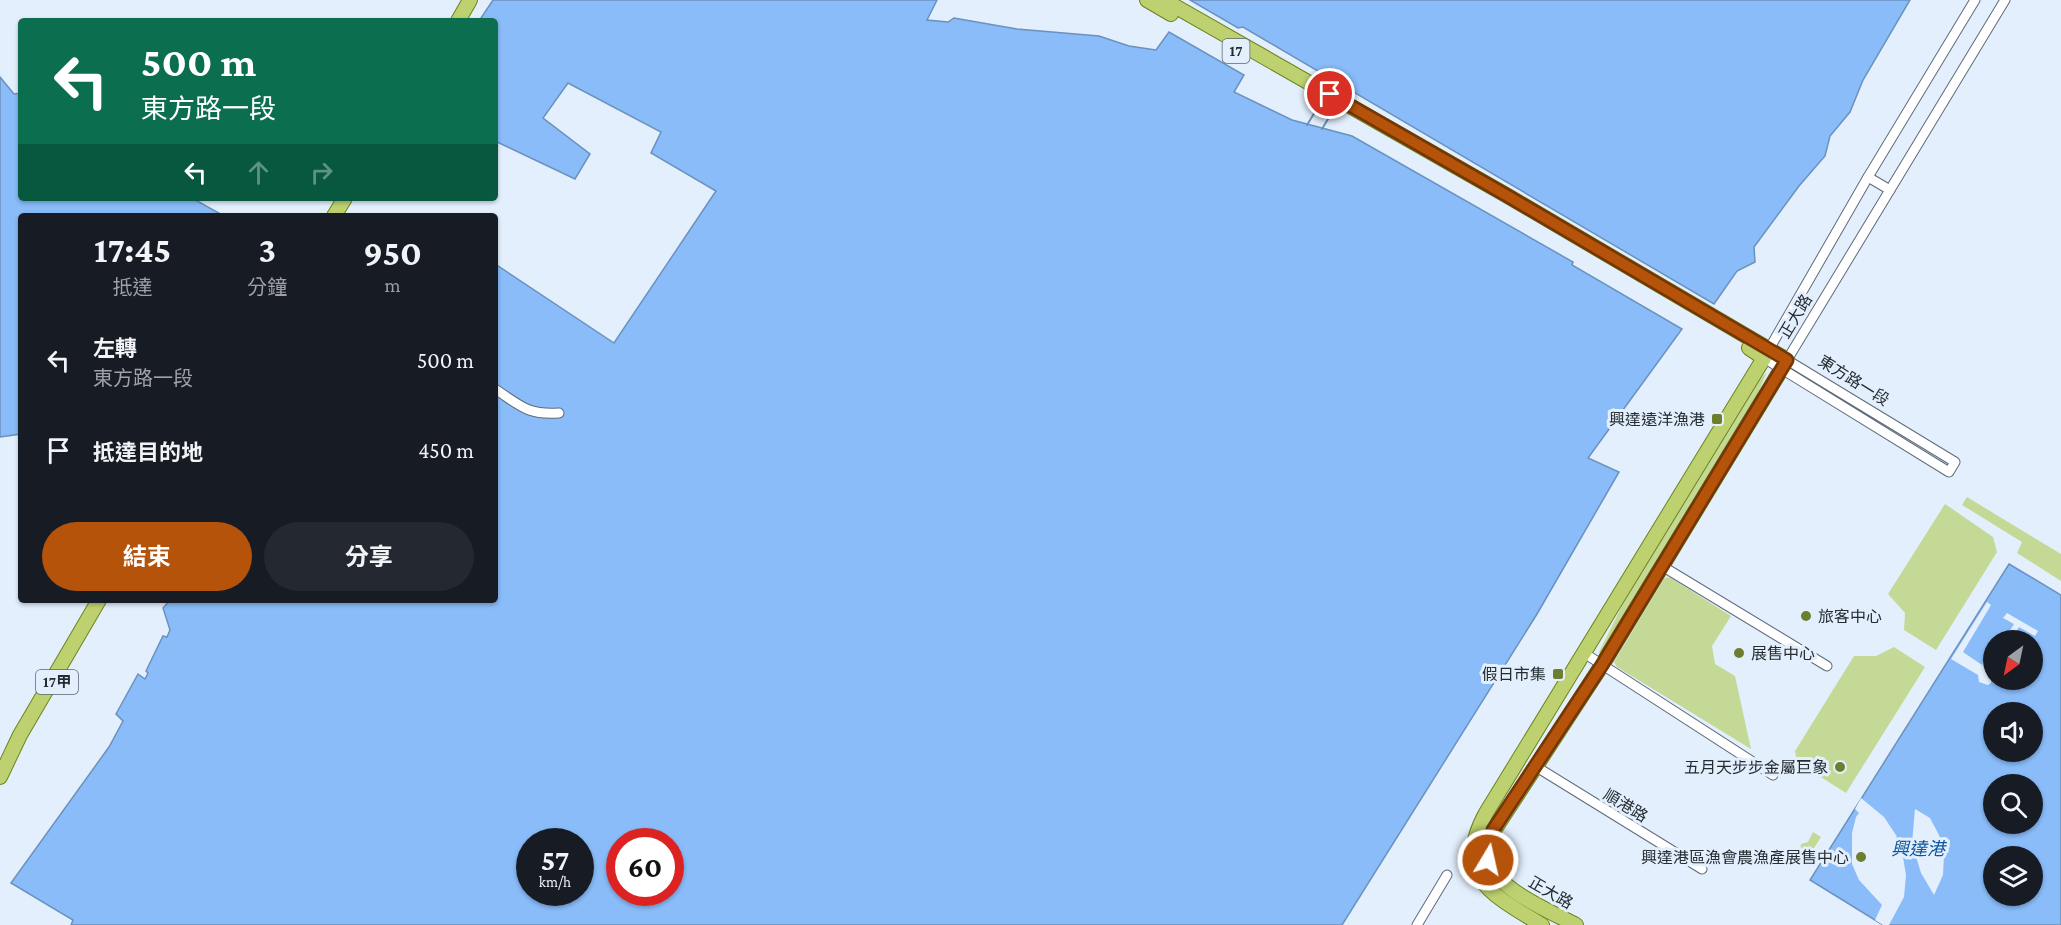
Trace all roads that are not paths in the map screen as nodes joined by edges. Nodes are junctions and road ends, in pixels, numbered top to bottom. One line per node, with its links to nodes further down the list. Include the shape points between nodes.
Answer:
1 (464, 0): 7 (main road)
2 (470, 0): 8 (main road)
3 (1147, 0): 9 (main road, 17)
4 (1164, 0): 9 (main road, 17)
5 (1976, 0): 10 (street, 正大路)
6 (2005, 0): 11 (street, 正大路)
7 (453, 18)
8 (460, 18)
9 (1328, 98): 12 (main road, 東方路一段 / 17)
10 (1868, 177): 11 (street); 12 (street, 正大路)
11 (1890, 190): 13 (street, 正大路)
12 (1766, 354): 13 (main road, 東方路一段 / 17); 19 (main road, 正大路)
13 (1784, 365): 13 (street, 東方路一段, via 1949,472 1955,462); 16 (main road, 正大路)
14 (498, 391): 15 (street, via 530,411)
15 (559, 413)
16 (1662, 566): 20 (main road, 正大路); 21 (street)
17 (97, 603): 22 (main road, 17甲, via 20,735)
18 (105, 603): 22 (main road, 17甲, via 26,740)
19 (1584, 653): 20 (street); 29 (main road, 正大路, via 1486,813 1474,840 1476,869 1484,884 1495,896)
20 (1602, 665): 23 (main road, 正大路); 24 (street)
21 (1827, 666)
22 (8, 764): 25 (main road, 17甲)
23 (1535, 766): 26 (street, 順港路); 30 (main road, 正大路, via 1493,830 1488,860 1504,884)
24 (1773, 775)
25 (0, 777)
26 (1702, 869)
27 (1447, 875): 28 (street)
28 (1417, 925)
29 (1542, 925)
30 (1576, 925)

